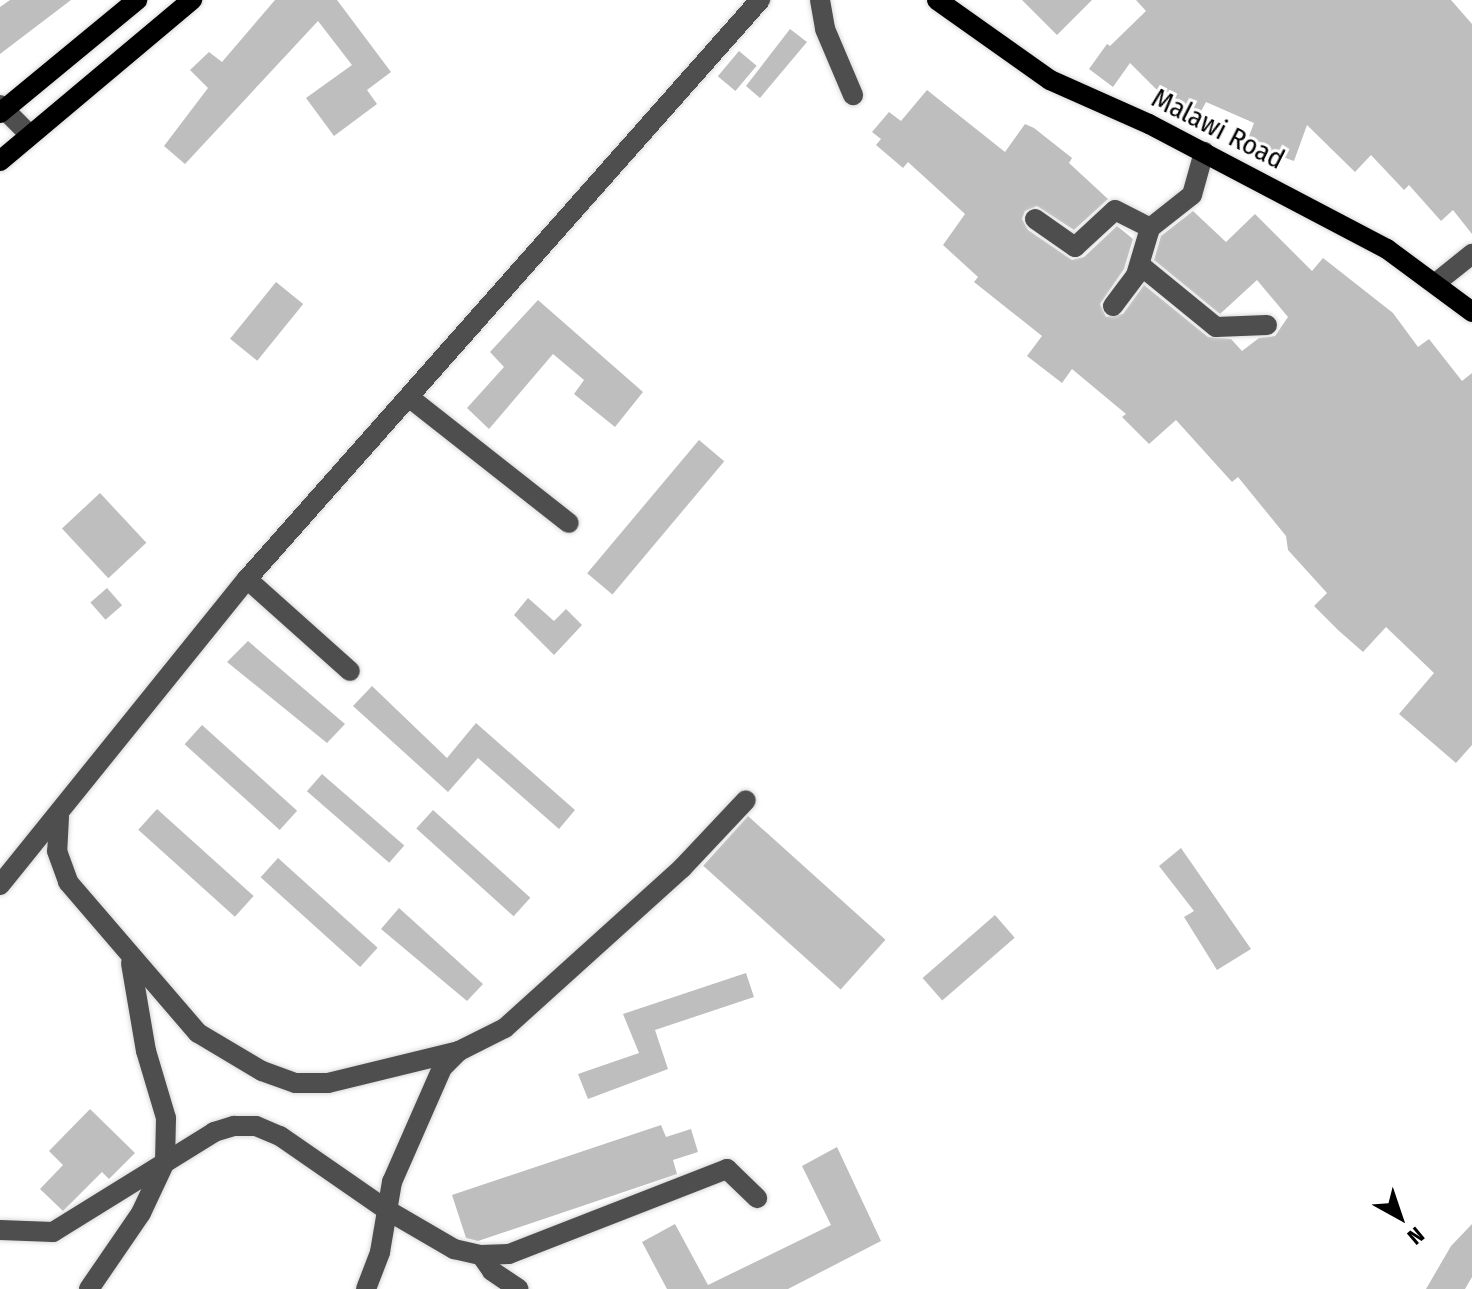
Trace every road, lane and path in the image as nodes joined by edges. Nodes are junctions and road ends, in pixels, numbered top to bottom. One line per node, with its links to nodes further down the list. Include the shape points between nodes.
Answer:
1 (137, 0): 7 (main road)
2 (192, 0): 8 (main road)
3 (760, 0): 19 (street)
4 (820, 0): 6 (street, via 825,29)
5 (937, 0): 9 (main road, Malawi Road, via 988,42 1050,80)
6 (853, 95)
7 (2, 109): 8 (street)
8 (30, 135): 10 (main road)
9 (1204, 152): 12 (street, via 1189,199); 15 (main road, Malawi Road, via 1387,249)
10 (0, 161)
11 (1035, 219): 12 (street, via 1075,247 1115,210)
12 (1150, 228): 14 (street)
13 (1472, 254): 15 (street)
14 (1140, 265): 16 (street); 18 (street, via 1216,327)
15 (1437, 282): 17 (main road, Malawi Road)
16 (1113, 306)
17 (1472, 312)
18 (1267, 325)
19 (410, 398): 20 (street); 21 (street)
20 (569, 523)
21 (247, 579): 22 (street); 24 (street)
22 (350, 671)
23 (746, 800): 27 (street, via 682,868 505,1028)
24 (59, 817): 25 (street); 26 (street, via 57,851 68,882)
25 (0, 885)
26 (130, 957): 27 (street, via 198,1033 262,1071 295,1083 328,1083); 28 (street, via 146,1051 166,1118)
27 (459, 1051): 30 (street, via 427,1094 392,1182)
28 (165, 1162): 30 (street, via 214,1132 256,1126 280,1136); 31 (street, via 53,1232); 33 (street, via 141,1213)
29 (757, 1198): 32 (street, via 727,1169 509,1254)
30 (387, 1210): 32 (street, via 454,1249); 34 (street, via 380,1252)
31 (0, 1230)
32 (481, 1255): 35 (street, via 492,1271)
33 (89, 1289)
34 (366, 1289)
35 (519, 1289)

